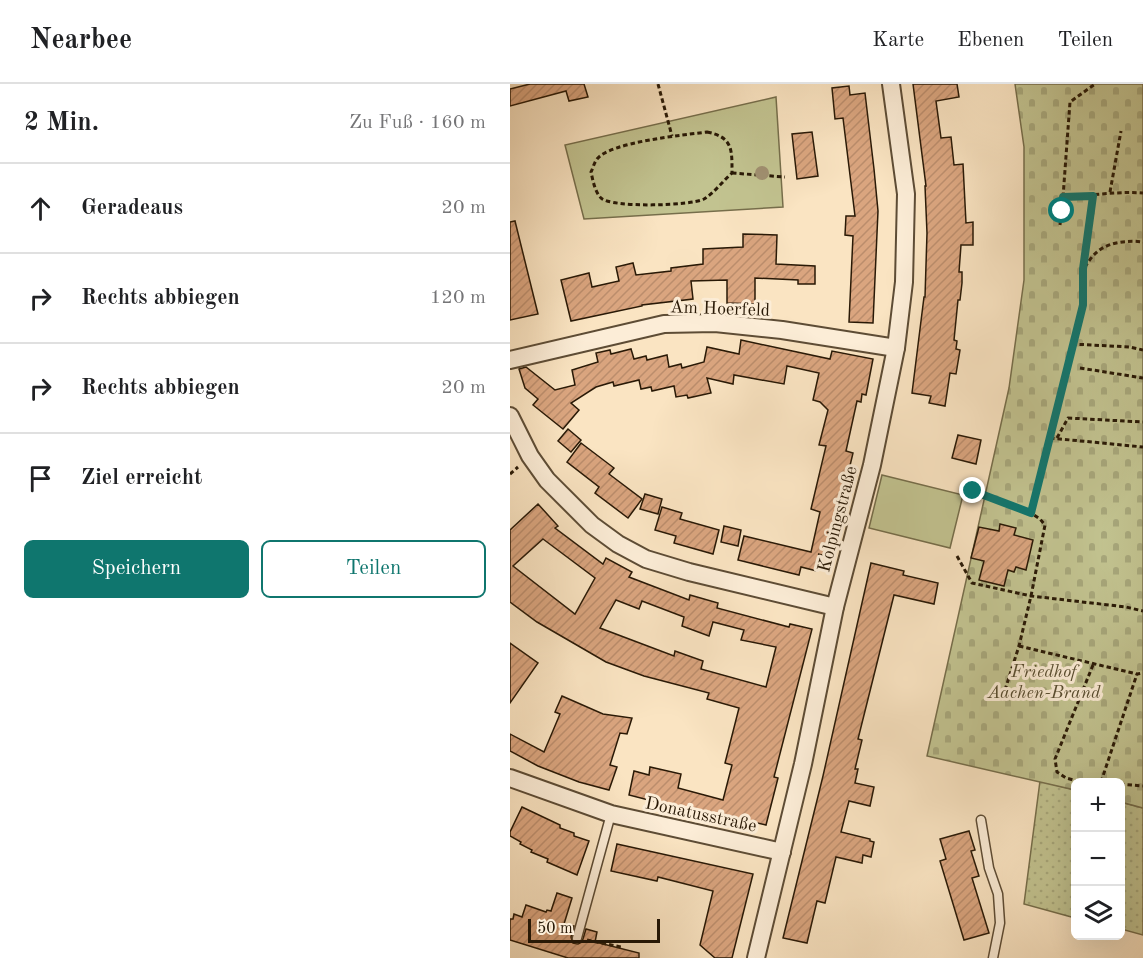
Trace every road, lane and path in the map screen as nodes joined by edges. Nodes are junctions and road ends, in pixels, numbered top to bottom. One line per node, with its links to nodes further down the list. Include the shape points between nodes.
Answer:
1 (658, 84): 5 (path)
2 (891, 84): 16 (street, Kolpingstraße, via 906,194 904,282)
3 (1095, 84): 11 (path, via 1070,102)
4 (1121, 130): 8 (path)
5 (672, 136): 6 (path, via 706,132 721,135 732,157); 6 (path, via 613,149 597,158 591,172 602,199 622,204 698,201)
6 (732, 173): 7 (path)
7 (785, 177)
8 (1110, 192): 9 (path); 10 (path)
9 (1143, 193)
10 (1093, 196): 11 (path); 14 (path)
11 (1063, 197): 12 (path)
12 (1060, 225)
13 (1143, 242): 14 (path, via 1110,245 1097,251)
14 (1083, 268): 15 (path, via 1083,305)
15 (1072, 344): 17 (path); 23 (path)
16 (896, 348): 18 (street, Am Hoerfeld, via 771,328 664,324); 30 (street, Kolpingstraße, via 872,465)
17 (1143, 350)
18 (510, 360)
19 (1080, 368): 20 (path)
20 (1143, 378)
21 (510, 416): 30 (street, via 547,480 592,525 618,544 646,559 689,572)
22 (1143, 422): 24 (path, via 1068,418)
23 (1050, 438): 24 (path); 27 (path)
24 (1057, 438): 25 (path)
25 (1143, 447)
26 (973, 491): 27 (path)
27 (1031, 513): 29 (path, via 1045,525)
28 (957, 556): 29 (path, via 972,583)
29 (1031, 596): 31 (path); 32 (path)
30 (835, 607): 44 (street, Kolpingstraße)
31 (1143, 611)
32 (1019, 646): 33 (path); 36 (path)
33 (1093, 665): 35 (path); 39 (path, via 1055,759 1057,772)
34 (1143, 673): 35 (path)
35 (1137, 674): 38 (path)
36 (1005, 690)
37 (510, 778): 42 (street, Donatusstraße)
38 (1102, 778)
39 (1071, 779)
40 (1125, 784): 41 (path)
41 (1143, 786)
42 (611, 814): 44 (street, Donatusstraße); 45 (lane)
43 (981, 820): 48 (lane, via 998,894 1000,923)
44 (782, 852): 47 (street, Kolpingstraße)
45 (577, 938): 46 (path)
46 (621, 947)
47 (756, 958)
48 (993, 958)

